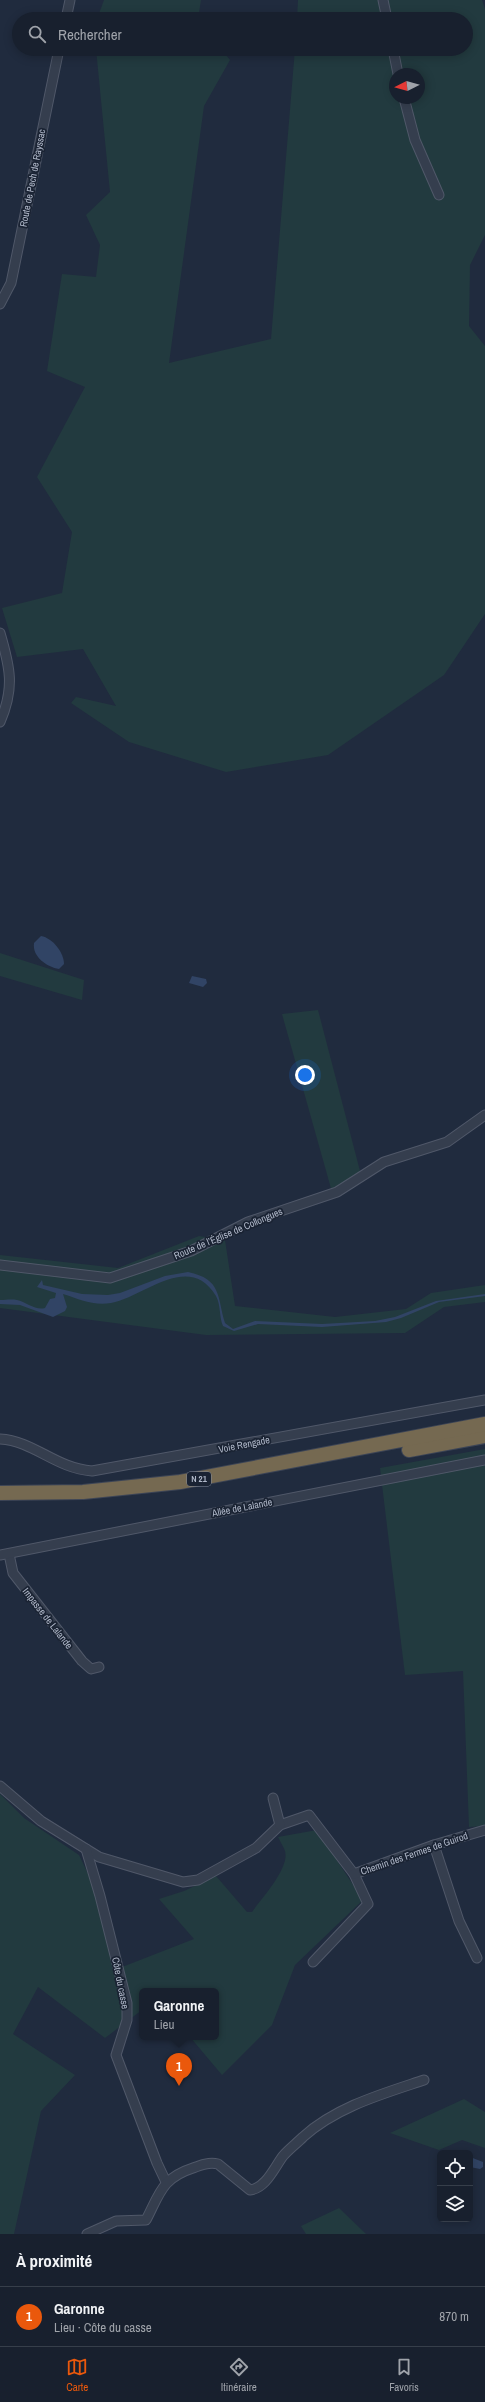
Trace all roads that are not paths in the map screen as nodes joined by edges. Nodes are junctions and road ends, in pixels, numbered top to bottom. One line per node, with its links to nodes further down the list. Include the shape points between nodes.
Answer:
1 (70, 0): 3 (street)
2 (383, 0): 4 (street)
3 (67, 12)
4 (386, 12)
5 (58, 56): 10 (street, Route de Pech de Rayssac, via 11,283)
6 (394, 56): 7 (street)
7 (397, 68)
8 (406, 104): 9 (street, via 415,140)
9 (439, 195)
10 (0, 304)
11 (0, 632): 12 (street, via 10,667 10,680 8,701)
12 (0, 722)
13 (485, 1114): 14 (street, Route de l’Église de Collongues, via 447,1142 384,1162 337,1192 248,1222 191,1252 110,1278)
14 (0, 1264)
15 (485, 1400): 18 (street, Voie Rengade, via 92,1471 61,1464 39,1451)
16 (485, 1424): 20 (highway, N 21, via 180,1482 82,1492)
17 (485, 1436): 21 (highway, N 21, via 181,1492 114,1499)
18 (4, 1439)
19 (485, 1460): 22 (street, Allée de Lalande)
20 (0, 1493)
21 (0, 1501)
22 (4, 1554): 23 (street, Impasse de Lalande, via 13,1573 84,1664 91,1669)
23 (99, 1667)
24 (0, 1786): 29 (street, Chemin des Fermes de Guirod, via 41,1821)
25 (273, 1798): 26 (street)
26 (280, 1825): 29 (street, Chemin des Fermes de Guirod, via 256,1848 190,1882 99,1857); 30 (street, Chemin des Fermes de Guirod, via 309,1815)
27 (485, 1830): 28 (street, Chemin des Fermes de Guirod)
28 (434, 1845): 30 (street, Chemin des Fermes de Guirod); 31 (street, via 459,1921)
29 (86, 1849): 34 (street, Côte du casse, via 127,2003 127,2020 116,2055)
30 (354, 1874): 32 (street, via 368,1904)
31 (477, 1958)
32 (313, 1962)
33 (424, 2080): 34 (street, via 373,2097 340,2112 311,2130 284,2155 263,2184 256,2189 250,2190 220,2165 213,2163 179,2173)
34 (166, 2182): 35 (street, via 146,2220 116,2221)
35 (87, 2234)

